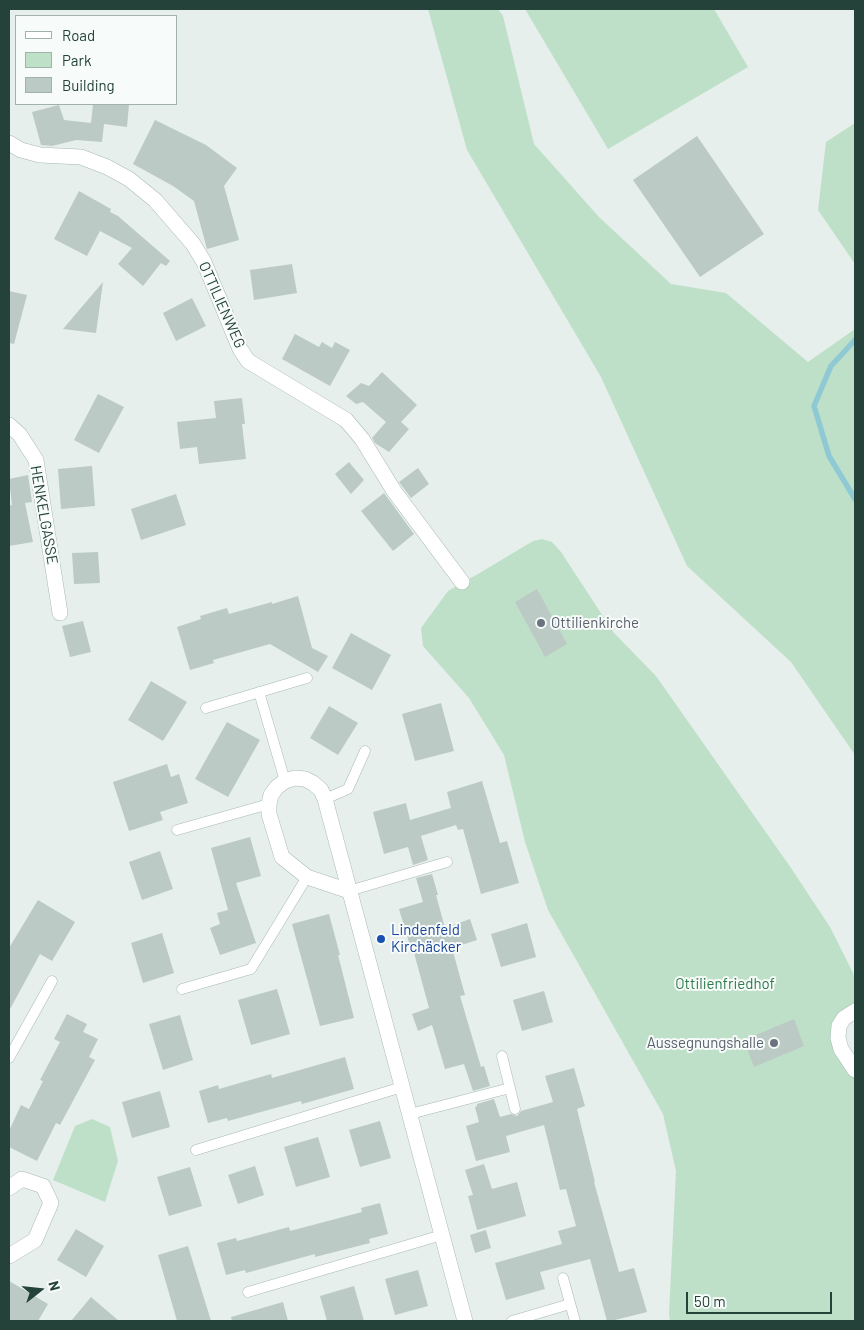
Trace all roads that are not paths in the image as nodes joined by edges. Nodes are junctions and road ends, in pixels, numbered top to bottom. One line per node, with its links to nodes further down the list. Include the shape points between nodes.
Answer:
1 (9, 143): 3 (street, OTTILIENWEG, via 40,155 81,157 108,167 155,200 193,244 204,262 248,361 346,420)
2 (9, 425): 4 (street, HENKELGASSE, via 20,435 36,460)
3 (462, 582)
4 (60, 613)
5 (307, 678): 6 (lane)
6 (259, 692): 7 (lane); 9 (lane)
7 (206, 708)
8 (365, 751): 10 (lane, via 348,789)
9 (285, 781): 10 (street, via 294,778 314,783); 11 (street, via 277,786)
10 (325, 799): 15 (street)
11 (268, 804): 12 (lane); 14 (street, via 282,857)
12 (178, 830)
13 (447, 862): 15 (lane)
14 (307, 877): 15 (street); 17 (lane, via 251,969)
15 (349, 890): 22 (street)
16 (52, 980): 20 (lane)
17 (182, 989)
18 (855, 1011): 21 (street, via 844,1018 838,1038 841,1049)
19 (502, 1056): 23 (lane)
20 (9, 1058)
21 (855, 1070)
22 (402, 1087): 25 (street); 26 (lane)
23 (510, 1088): 24 (lane); 25 (lane)
24 (515, 1109)
25 (410, 1114): 28 (street)
26 (196, 1150)
27 (11, 1183): 29 (street, via 22,1179 43,1186 51,1203 34,1240)
28 (442, 1235): 31 (lane); 33 (street)
29 (9, 1256)
30 (563, 1278): 32 (lane)
31 (248, 1292)
32 (570, 1304): 34 (lane); 35 (lane)
33 (465, 1321)
34 (512, 1321)
35 (575, 1321)

